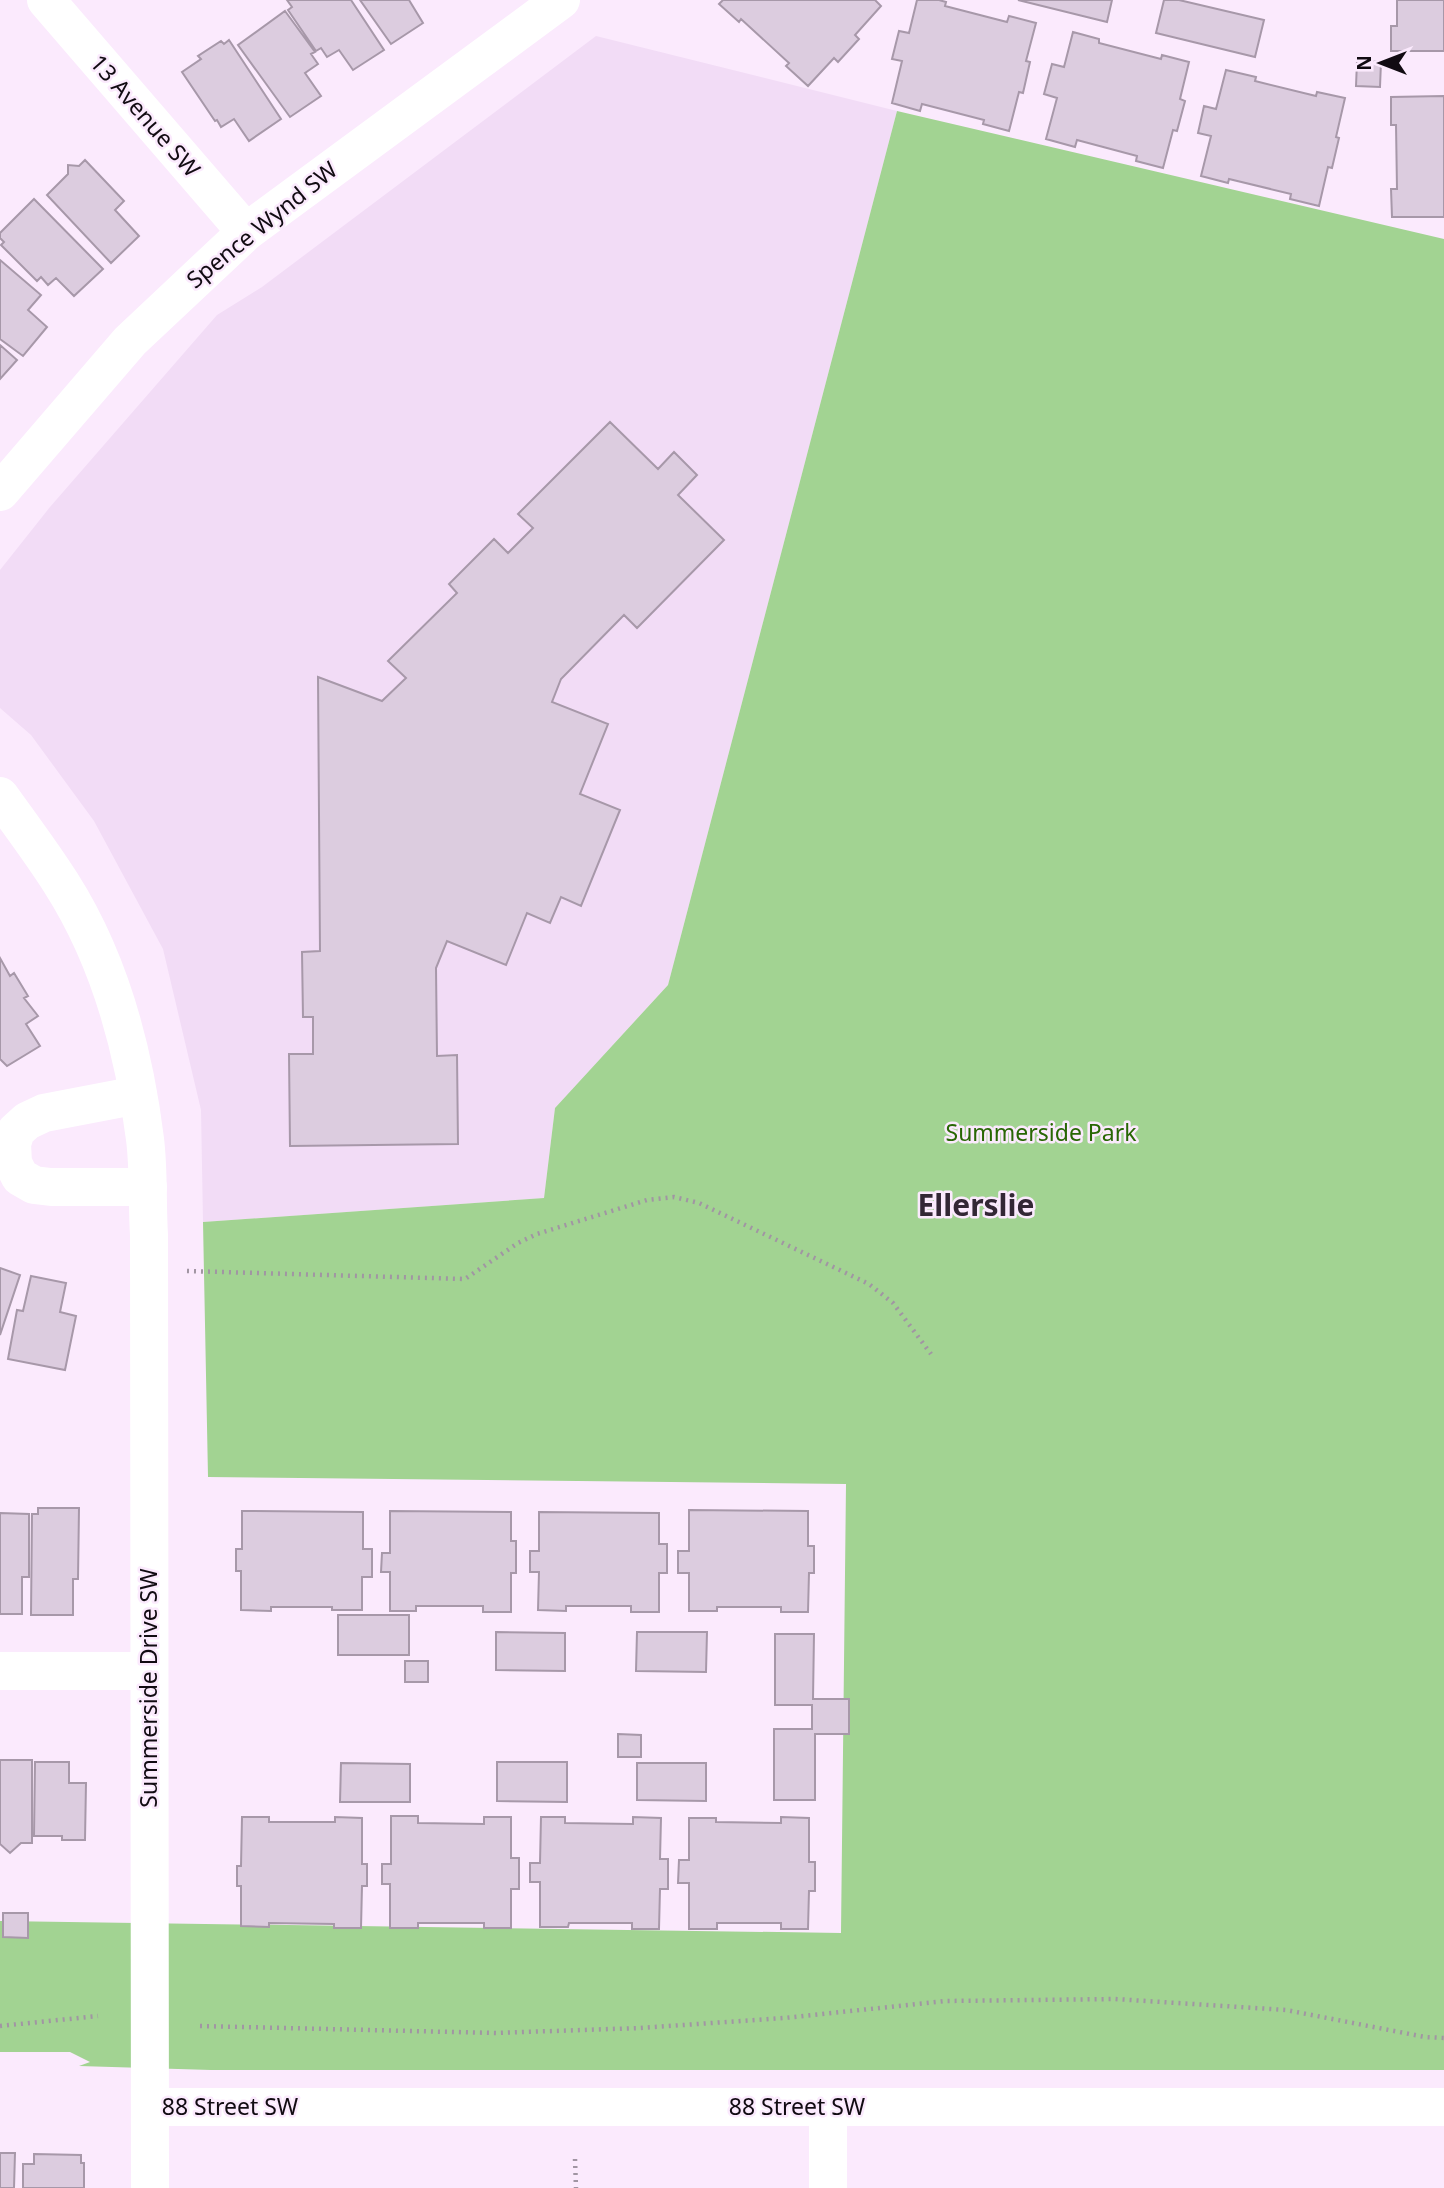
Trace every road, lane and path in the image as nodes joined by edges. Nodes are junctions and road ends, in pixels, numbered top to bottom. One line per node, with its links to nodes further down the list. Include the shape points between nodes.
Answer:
1 (46, 0): 3 (street, 13 Avenue SW)
2 (561, 0): 3 (street, Spence Wynd SW)
3 (246, 232): 4 (street, Spence Wynd SW, via 130,341)
4 (0, 492)
5 (0, 796): 6 (street, Summerside Drive SW, via 77,912 113,996)
6 (138, 1095): 7 (street, Summerside Drive SW); 7 (street, via 44,1113 27,1121 16,1131 13,1163 20,1177 34,1185)
7 (148, 1188): 11 (street, Summerside Drive SW)
8 (187, 1271): 9 (path, via 465,1279 528,1237 648,1200 674,1198 699,1203 863,1280 893,1303)
9 (932, 1354)
10 (0, 1671): 11 (street)
11 (149, 1671): 16 (street, Summerside Drive SW)
12 (98, 2015): 13 (path)
13 (0, 2026)
14 (200, 2026): 15 (path, via 496,2033 784,2018 946,2001 1115,1999 1286,2010)
15 (1444, 2038)
16 (150, 2107): 17 (street, 88 Street SW); 20 (street, Summerside Drive SW)
17 (828, 2107): 18 (street, 88 Street SW); 22 (street)
18 (1444, 2108)
19 (575, 2159): 21 (path)
20 (150, 2188)
21 (576, 2188)
22 (828, 2188)

